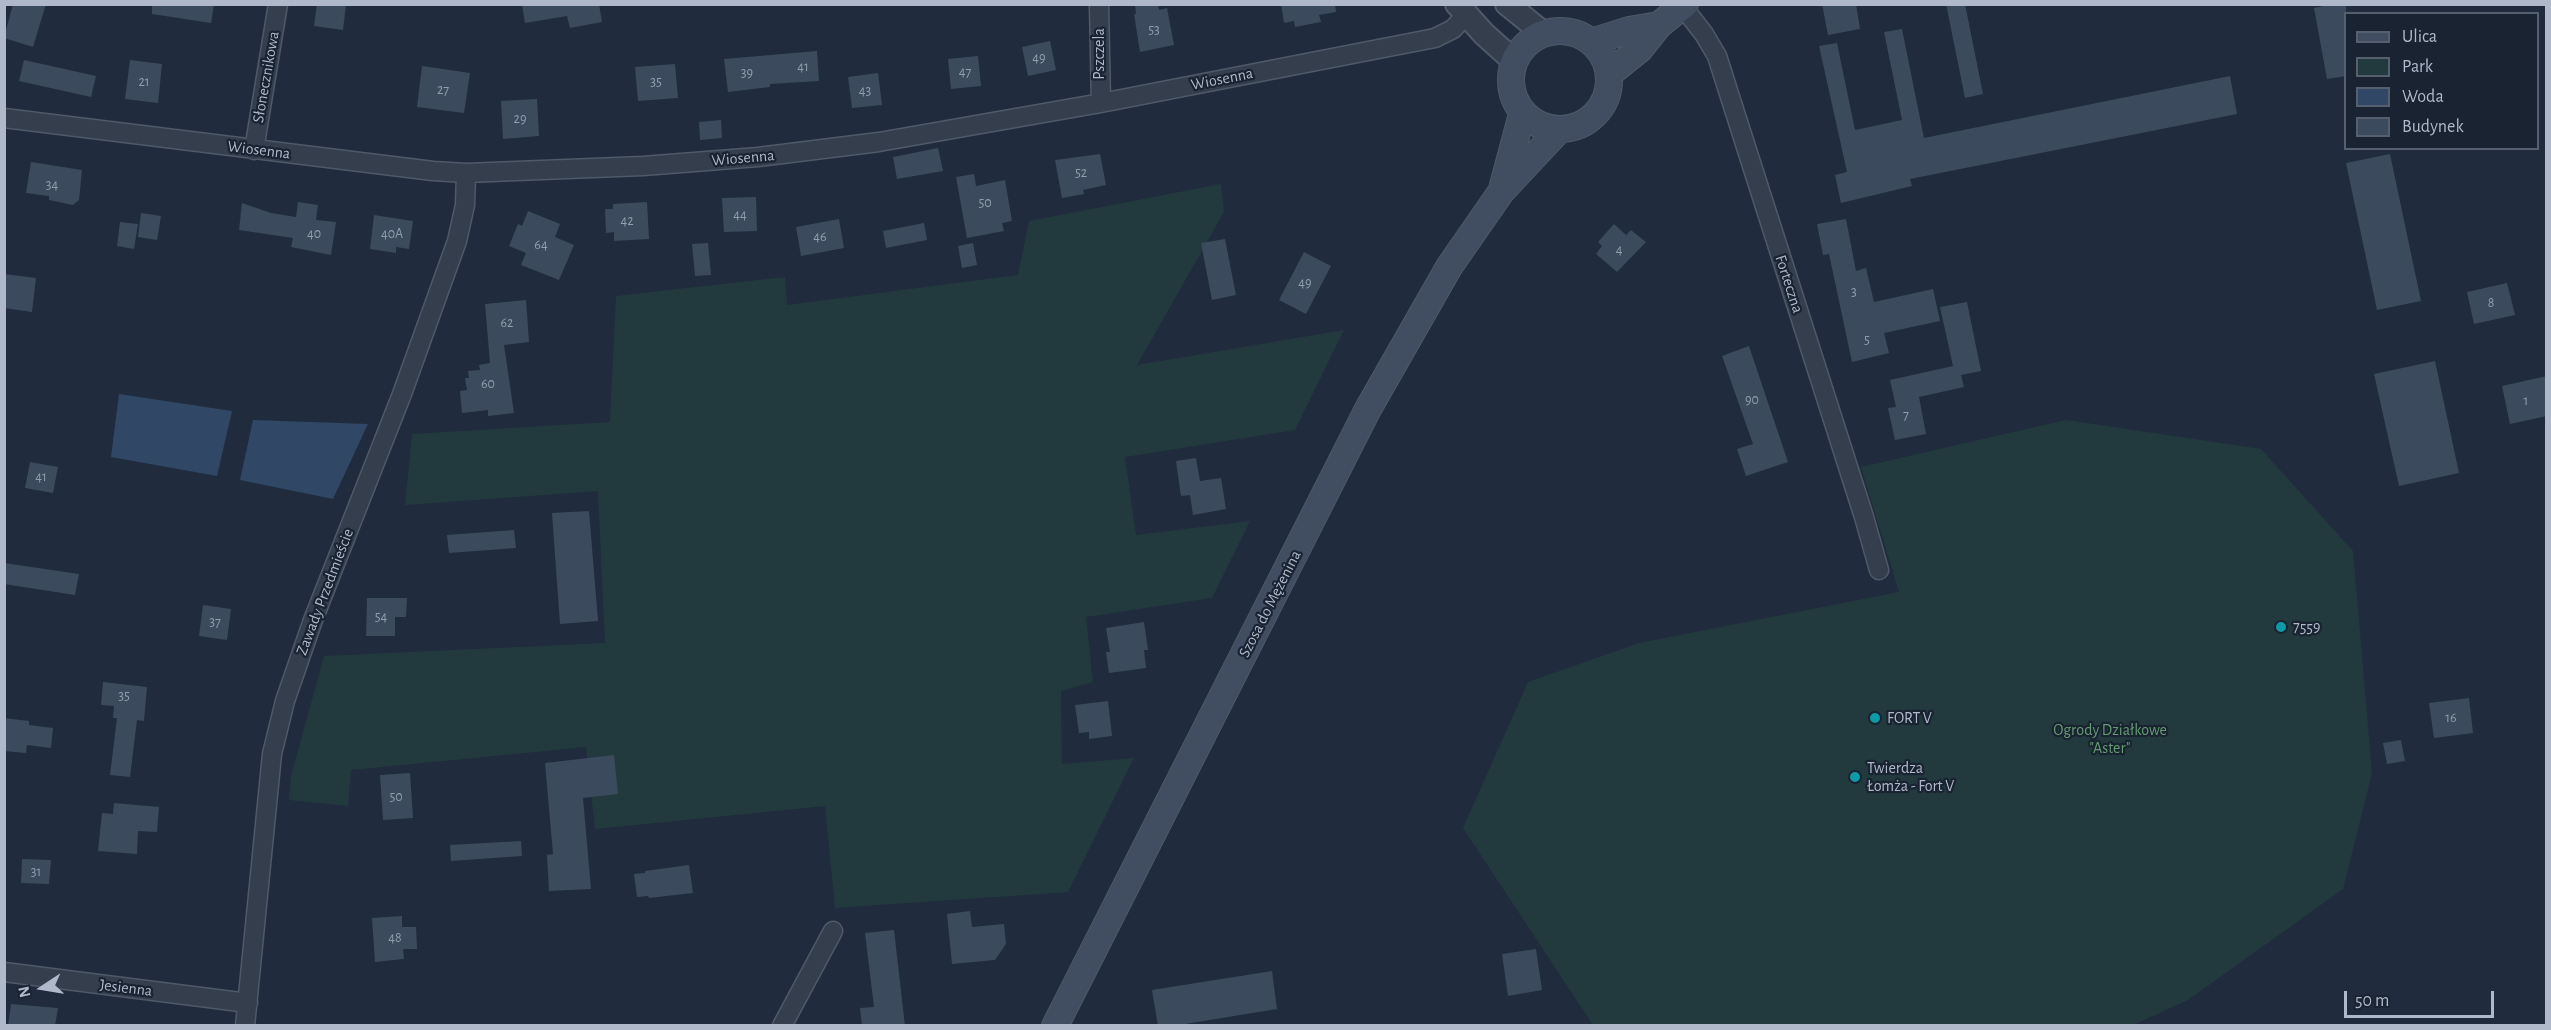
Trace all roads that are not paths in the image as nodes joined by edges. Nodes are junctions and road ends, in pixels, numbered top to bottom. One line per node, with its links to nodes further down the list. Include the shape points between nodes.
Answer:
1 (278, 4): 15 (street, Słonecznikowa)
2 (1099, 4): 11 (street, Pszczela)
3 (1507, 4): 7 (street)
4 (1684, 6): 6 (main road); 18 (street, Forteczna, via 1717,56)
5 (1462, 10): 9 (street); 11 (street, Wiosenna, via 1453,29 1435,38)
6 (1659, 25): 8 (main road); 10 (main road, via 1640,49)
7 (1543, 33): 8 (main road, via 1568,31); 9 (main road, via 1521,49)
8 (1591, 42): 10 (main road, via 1603,56)
9 (1514, 61): 12 (main road, via 1510,79 1513,98)
10 (1609, 74): 14 (main road, via 1605,102 1597,114 1580,126)
11 (1101, 103): 16 (street, Wiosenna, via 879,142 758,157)
12 (1522, 114): 14 (main road, via 1539,125); 17 (main road, Szosa do Mężenina)
13 (4, 118): 15 (street, Wiosenna)
14 (1559, 130): 17 (main road, Szosa do Mężenina)
15 (254, 150): 16 (street, Wiosenna)
16 (466, 173): 21 (street, Zawady Przedmieście, via 465,205 457,241 285,701 272,754)
17 (1501, 192): 24 (main road, Szosa do Mężenina, via 1449,267 1368,409)
18 (1879, 570)
19 (833, 931): 23 (street)
20 (4, 972): 21 (street, Jesienna)
21 (248, 1003): 22 (street, Zawady Przedmieście)
22 (245, 1026)
23 (782, 1026)
24 (1055, 1026)

